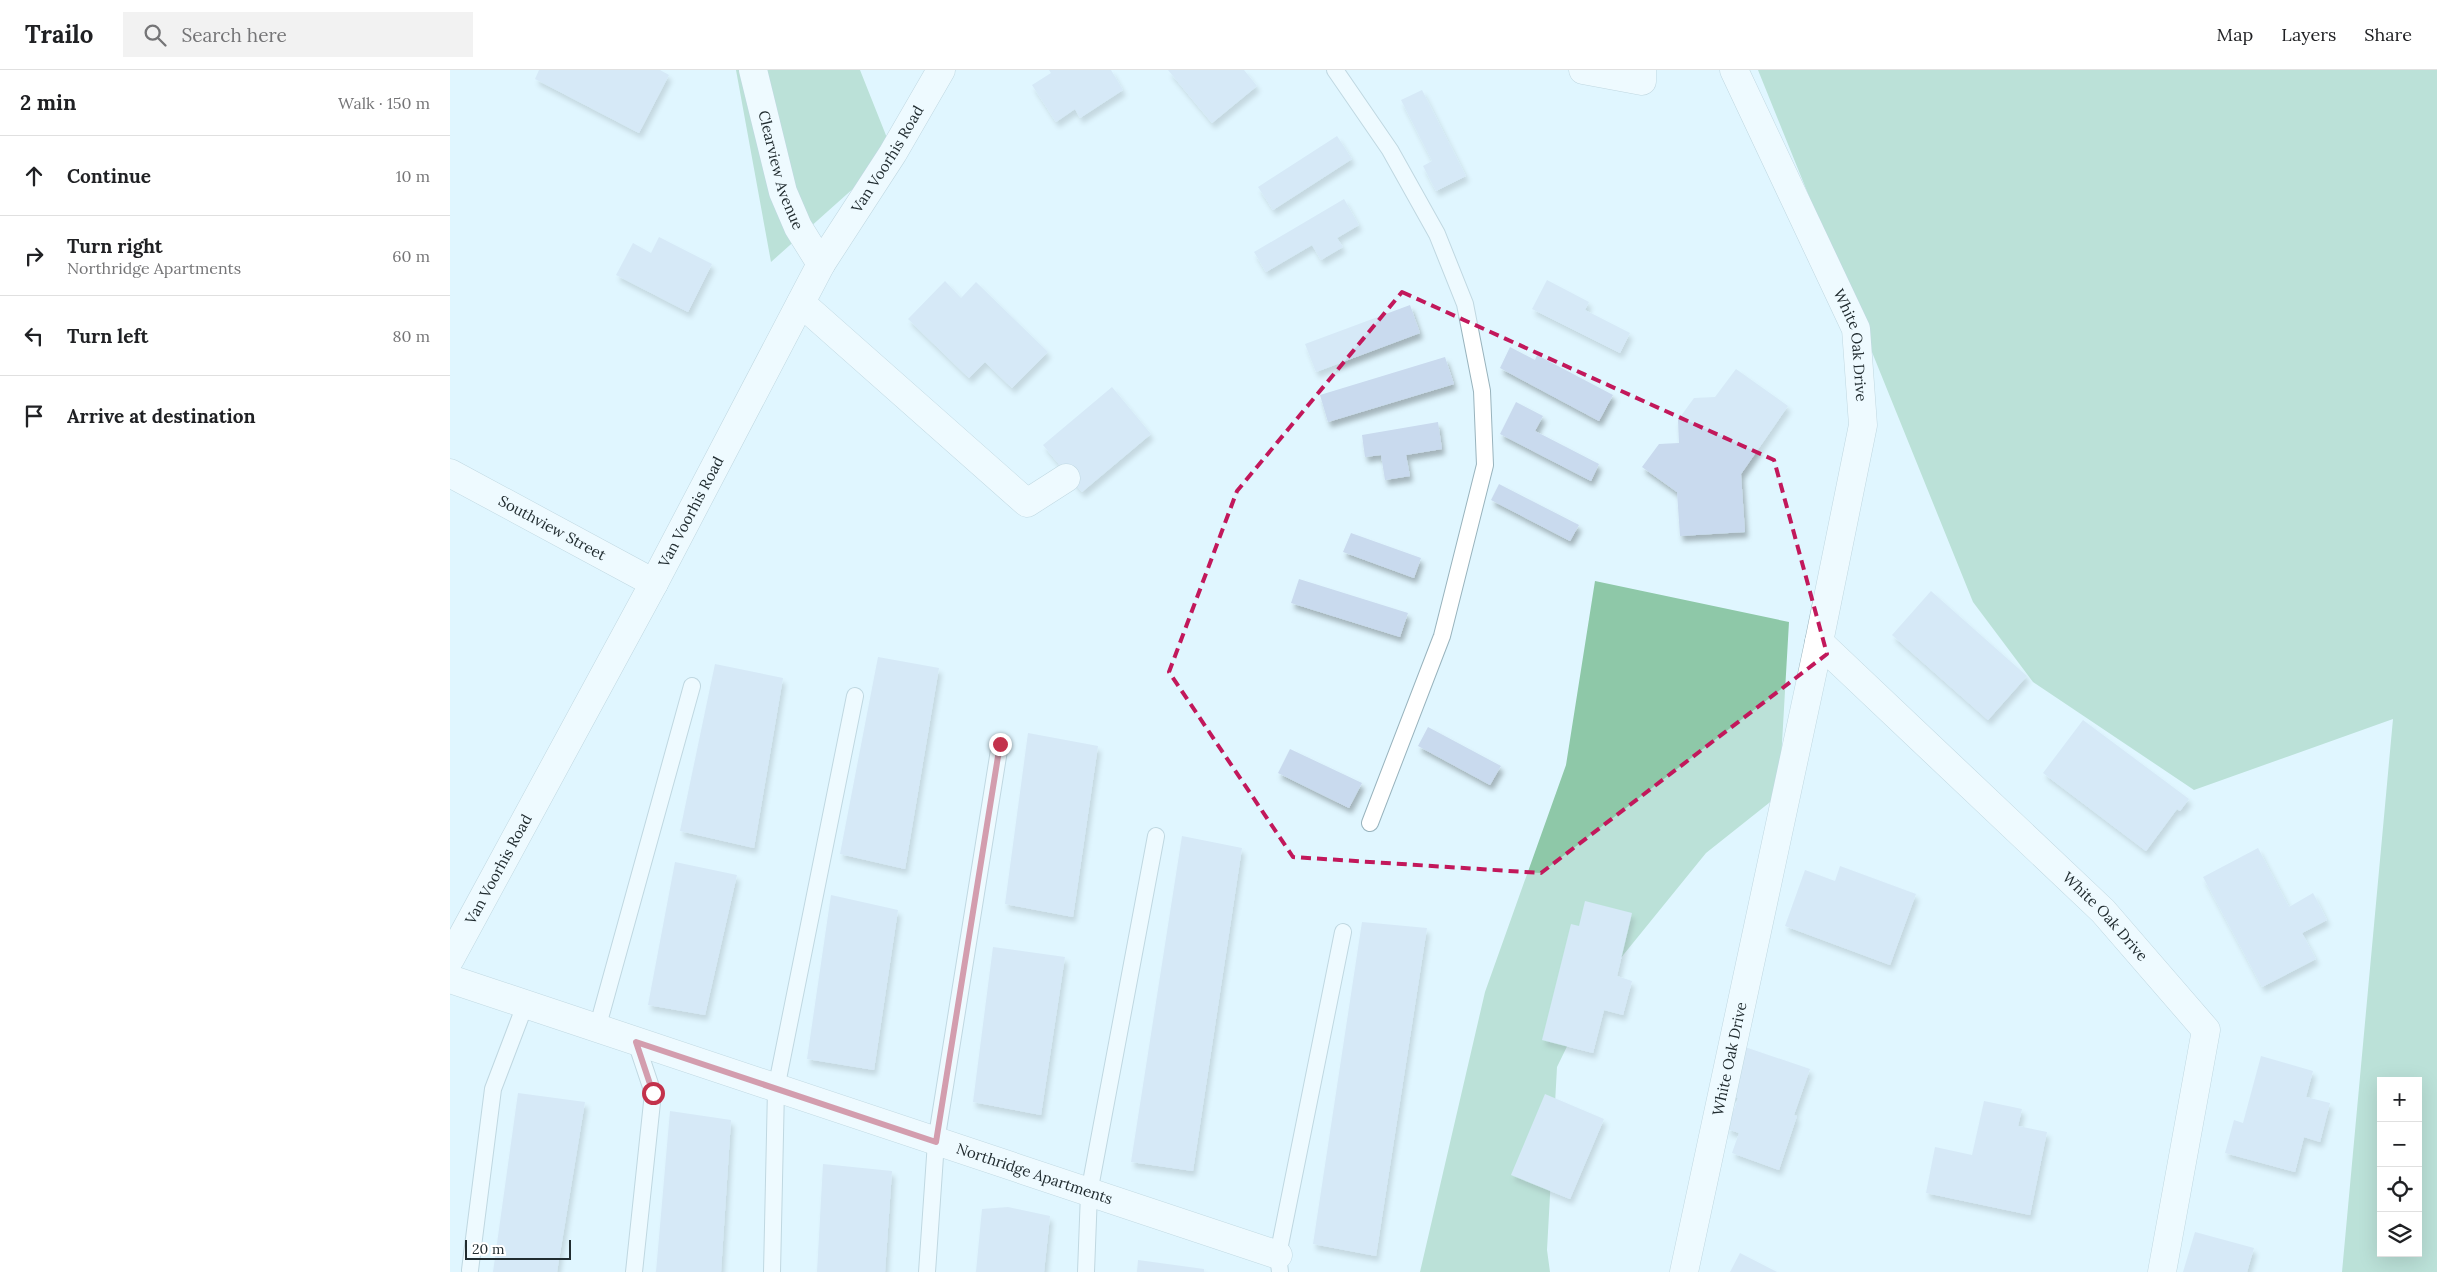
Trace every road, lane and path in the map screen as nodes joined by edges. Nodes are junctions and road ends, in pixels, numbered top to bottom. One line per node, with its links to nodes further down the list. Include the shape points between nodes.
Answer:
1 (753, 70): 7 (street, Clearview Avenue, via 783,192 798,227)
2 (941, 70): 7 (street, Van Voorhis Road, via 893,154)
3 (1335, 70): 16 (lane, via 1390,150 1432,226 1464,304 1482,392 1485,465 1442,636)
4 (1583, 70): 5 (street, via 1642,81)
5 (1642, 70)
6 (1734, 70): 12 (street, White Oak Drive, via 1856,329 1863,425)
7 (821, 264): 8 (street, Van Voorhis Road)
8 (801, 303): 10 (street, via 1027,503); 11 (street, Van Voorhis Road)
9 (450, 473): 11 (street, Southview Street)
10 (1066, 478)
11 (654, 584): 19 (street, Van Voorhis Road)
12 (1818, 642): 33 (street, White Oak Drive); 34 (street, White Oak Drive, via 2103,911 2206,1030)
13 (692, 686): 22 (lane)
14 (855, 696): 24 (lane)
15 (1000, 744): 25 (lane)
16 (1370, 823)
17 (1156, 836): 26 (lane)
18 (1343, 932): 27 (lane)
19 (450, 959)
20 (450, 979): 21 (street, Northridge Apartments)
21 (525, 1005): 22 (street, Northridge Apartments); 28 (lane, via 493,1089)
22 (597, 1029): 23 (street, Northridge Apartments)
23 (636, 1042): 24 (street, Northridge Apartments); 29 (lane, via 653,1093)
24 (776, 1089): 25 (street, Northridge Apartments); 30 (lane)
25 (936, 1142): 26 (street, Northridge Apartments); 31 (lane)
26 (1089, 1193): 27 (street, Northridge Apartments); 32 (lane)
27 (1279, 1264)
28 (470, 1270)
29 (634, 1272)
30 (772, 1272)
31 (927, 1272)
32 (1086, 1272)
33 (1684, 1272)
34 (2162, 1272)

